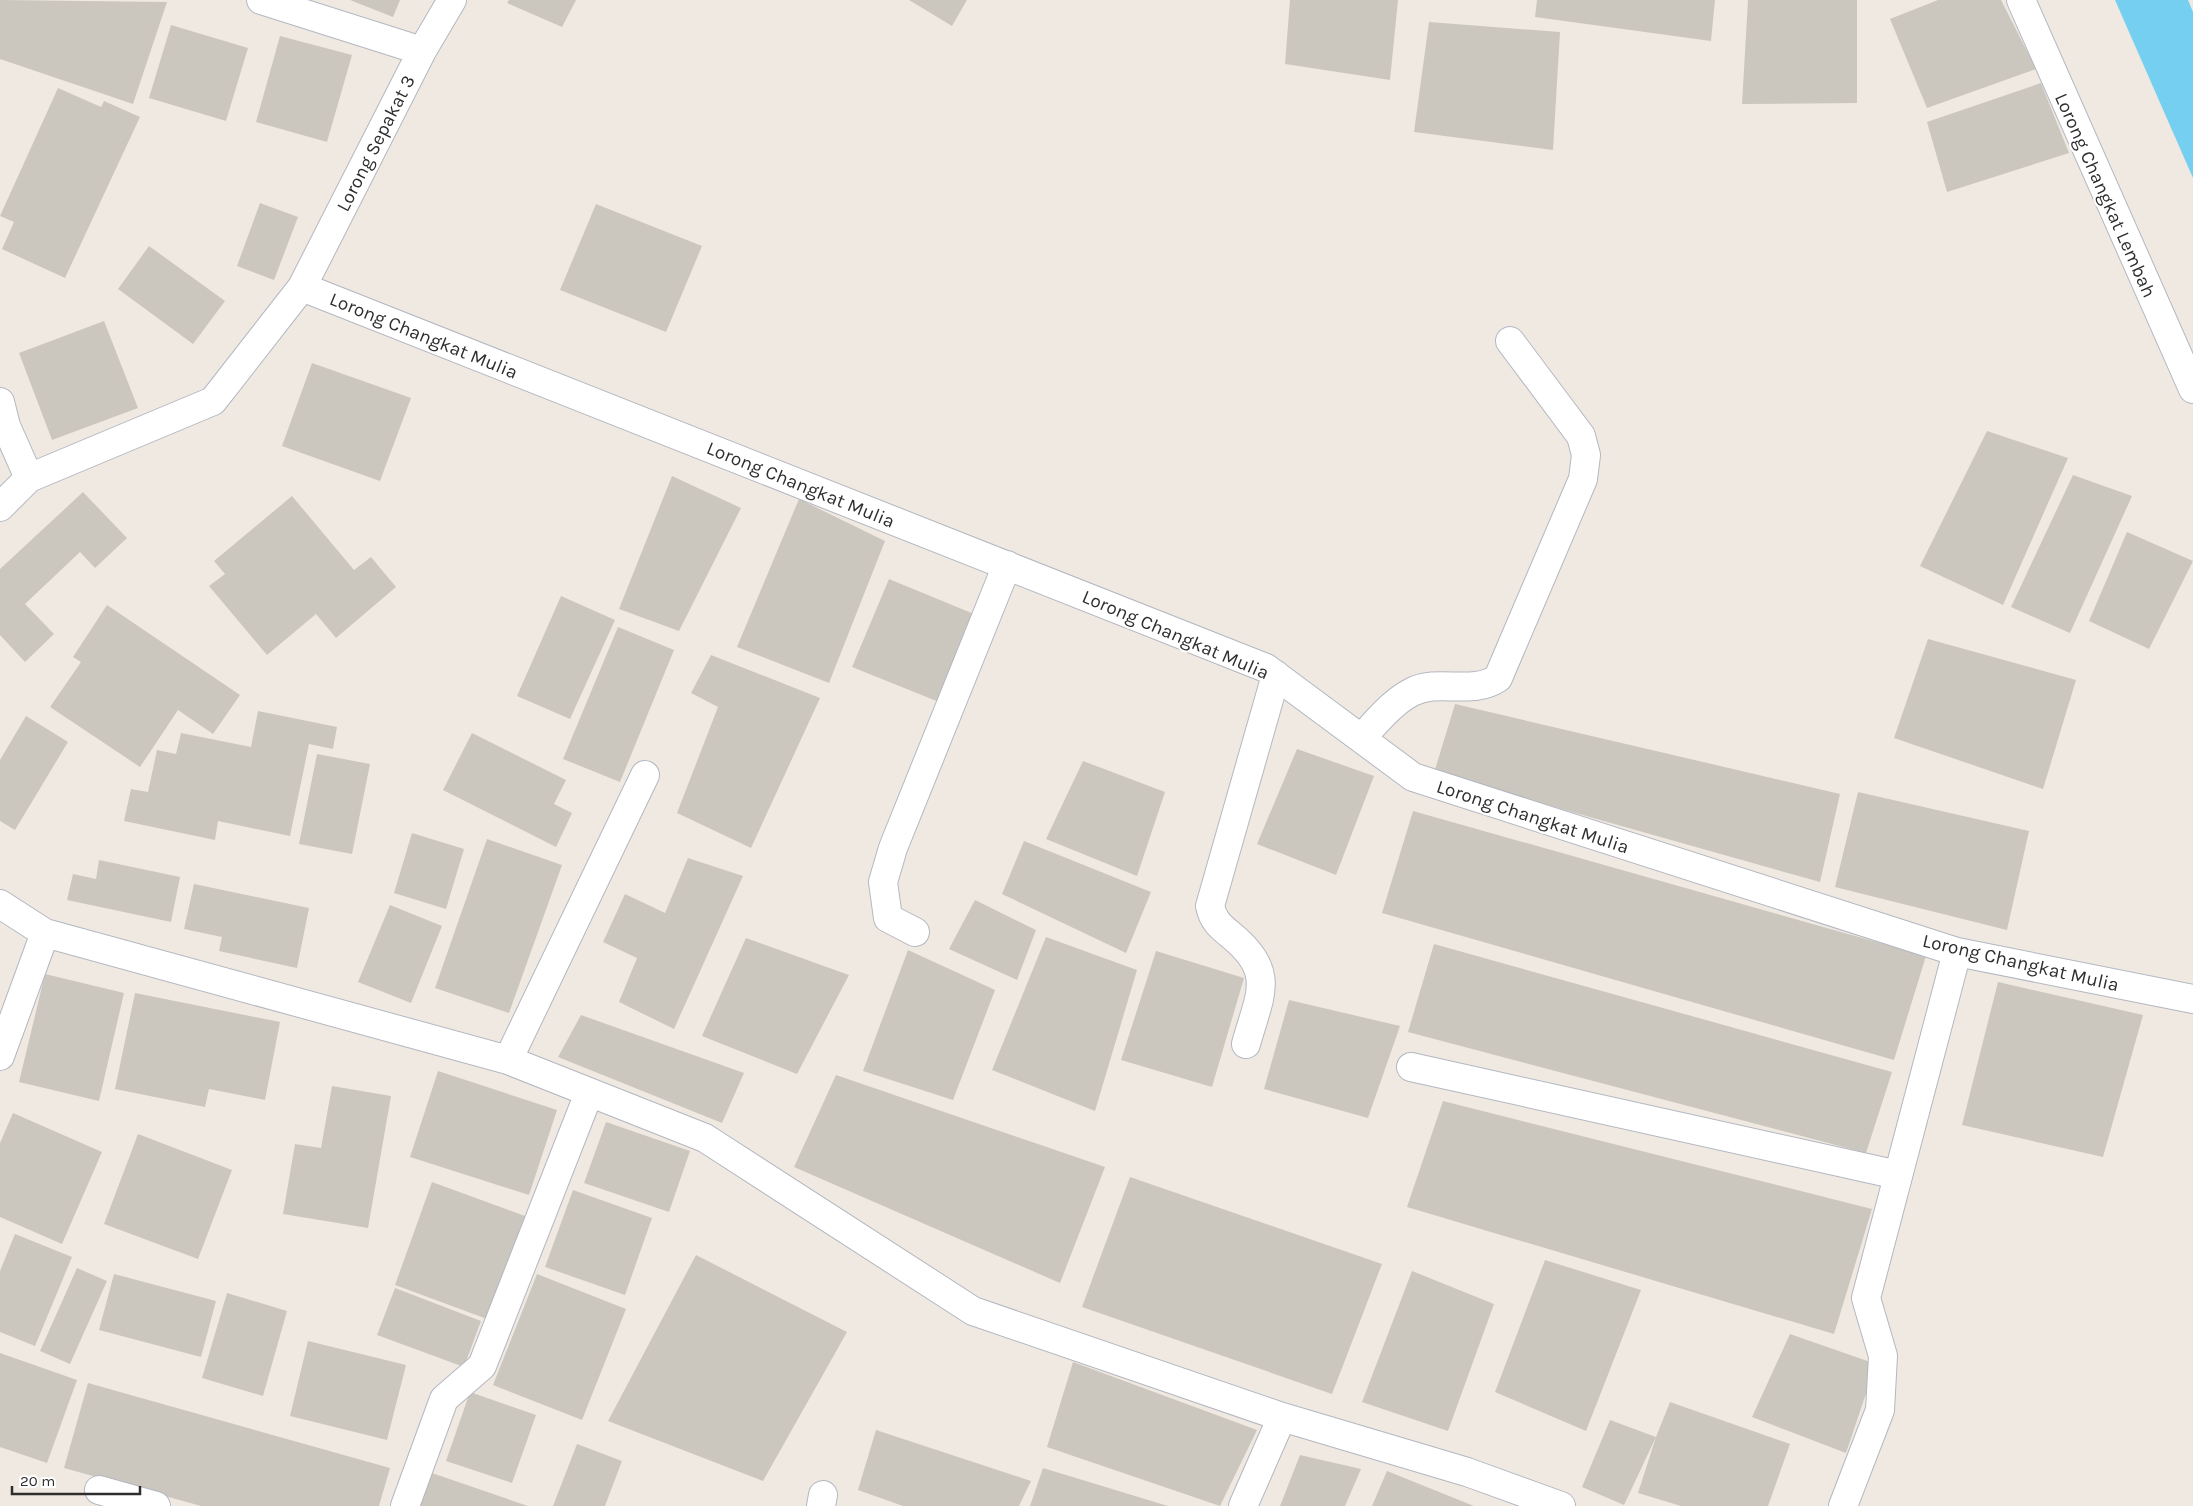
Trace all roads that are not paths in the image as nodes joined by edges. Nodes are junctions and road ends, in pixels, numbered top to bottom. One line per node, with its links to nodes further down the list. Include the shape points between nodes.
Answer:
1 (261, 0): 4 (street)
2 (452, 0): 4 (street, Lorong Sepakat 3)
3 (2021, 0): 7 (street, Lorong Changkat Lembah)
4 (422, 51): 5 (street, Lorong Sepakat 3)
5 (302, 287): 9 (street, Lorong Sepakat 3, via 212,401); 11 (street, Lorong Changkat Mulia)
6 (1510, 341): 13 (street, via 1581,436 1586,455 1583,479 1498,678 1484,686 1431,687 1413,691)
7 (2193, 389)
8 (0, 402): 9 (street, via 6,426)
9 (29, 478): 10 (street)
10 (0, 507)
11 (1007, 565): 12 (street, Lorong Changkat Mulia, via 1266,668); 16 (street, via 893,848 883,882 888,918)
12 (1276, 675): 13 (street, Lorong Changkat Mulia); 20 (street, via 1210,906 1219,925 1246,948 1260,968 1260,992)
13 (1361, 738): 18 (street, Lorong Changkat Mulia, via 1413,777)
14 (644, 775): 22 (street)
15 (0, 904): 17 (street)
16 (915, 932)
17 (45, 933): 21 (street); 22 (street)
18 (1957, 952): 19 (street, Lorong Changkat Mulia); 25 (street)
19 (2193, 999)
20 (1246, 1044)
21 (0, 1056)
22 (508, 1060): 24 (street)
23 (1411, 1067): 25 (street)
24 (589, 1093): 26 (street, via 705,1138 973,1311); 30 (street, via 482,1366 444,1399)
25 (1898, 1175): 33 (street, via 1866,1298 1883,1356 1880,1410)
26 (1282, 1417): 28 (street, via 1467,1472); 31 (street)
27 (99, 1490): 29 (street)
28 (1516, 1498): 32 (street)
29 (156, 1506)
30 (405, 1506)
31 (1243, 1506)
32 (1561, 1506)
33 (1842, 1506)

